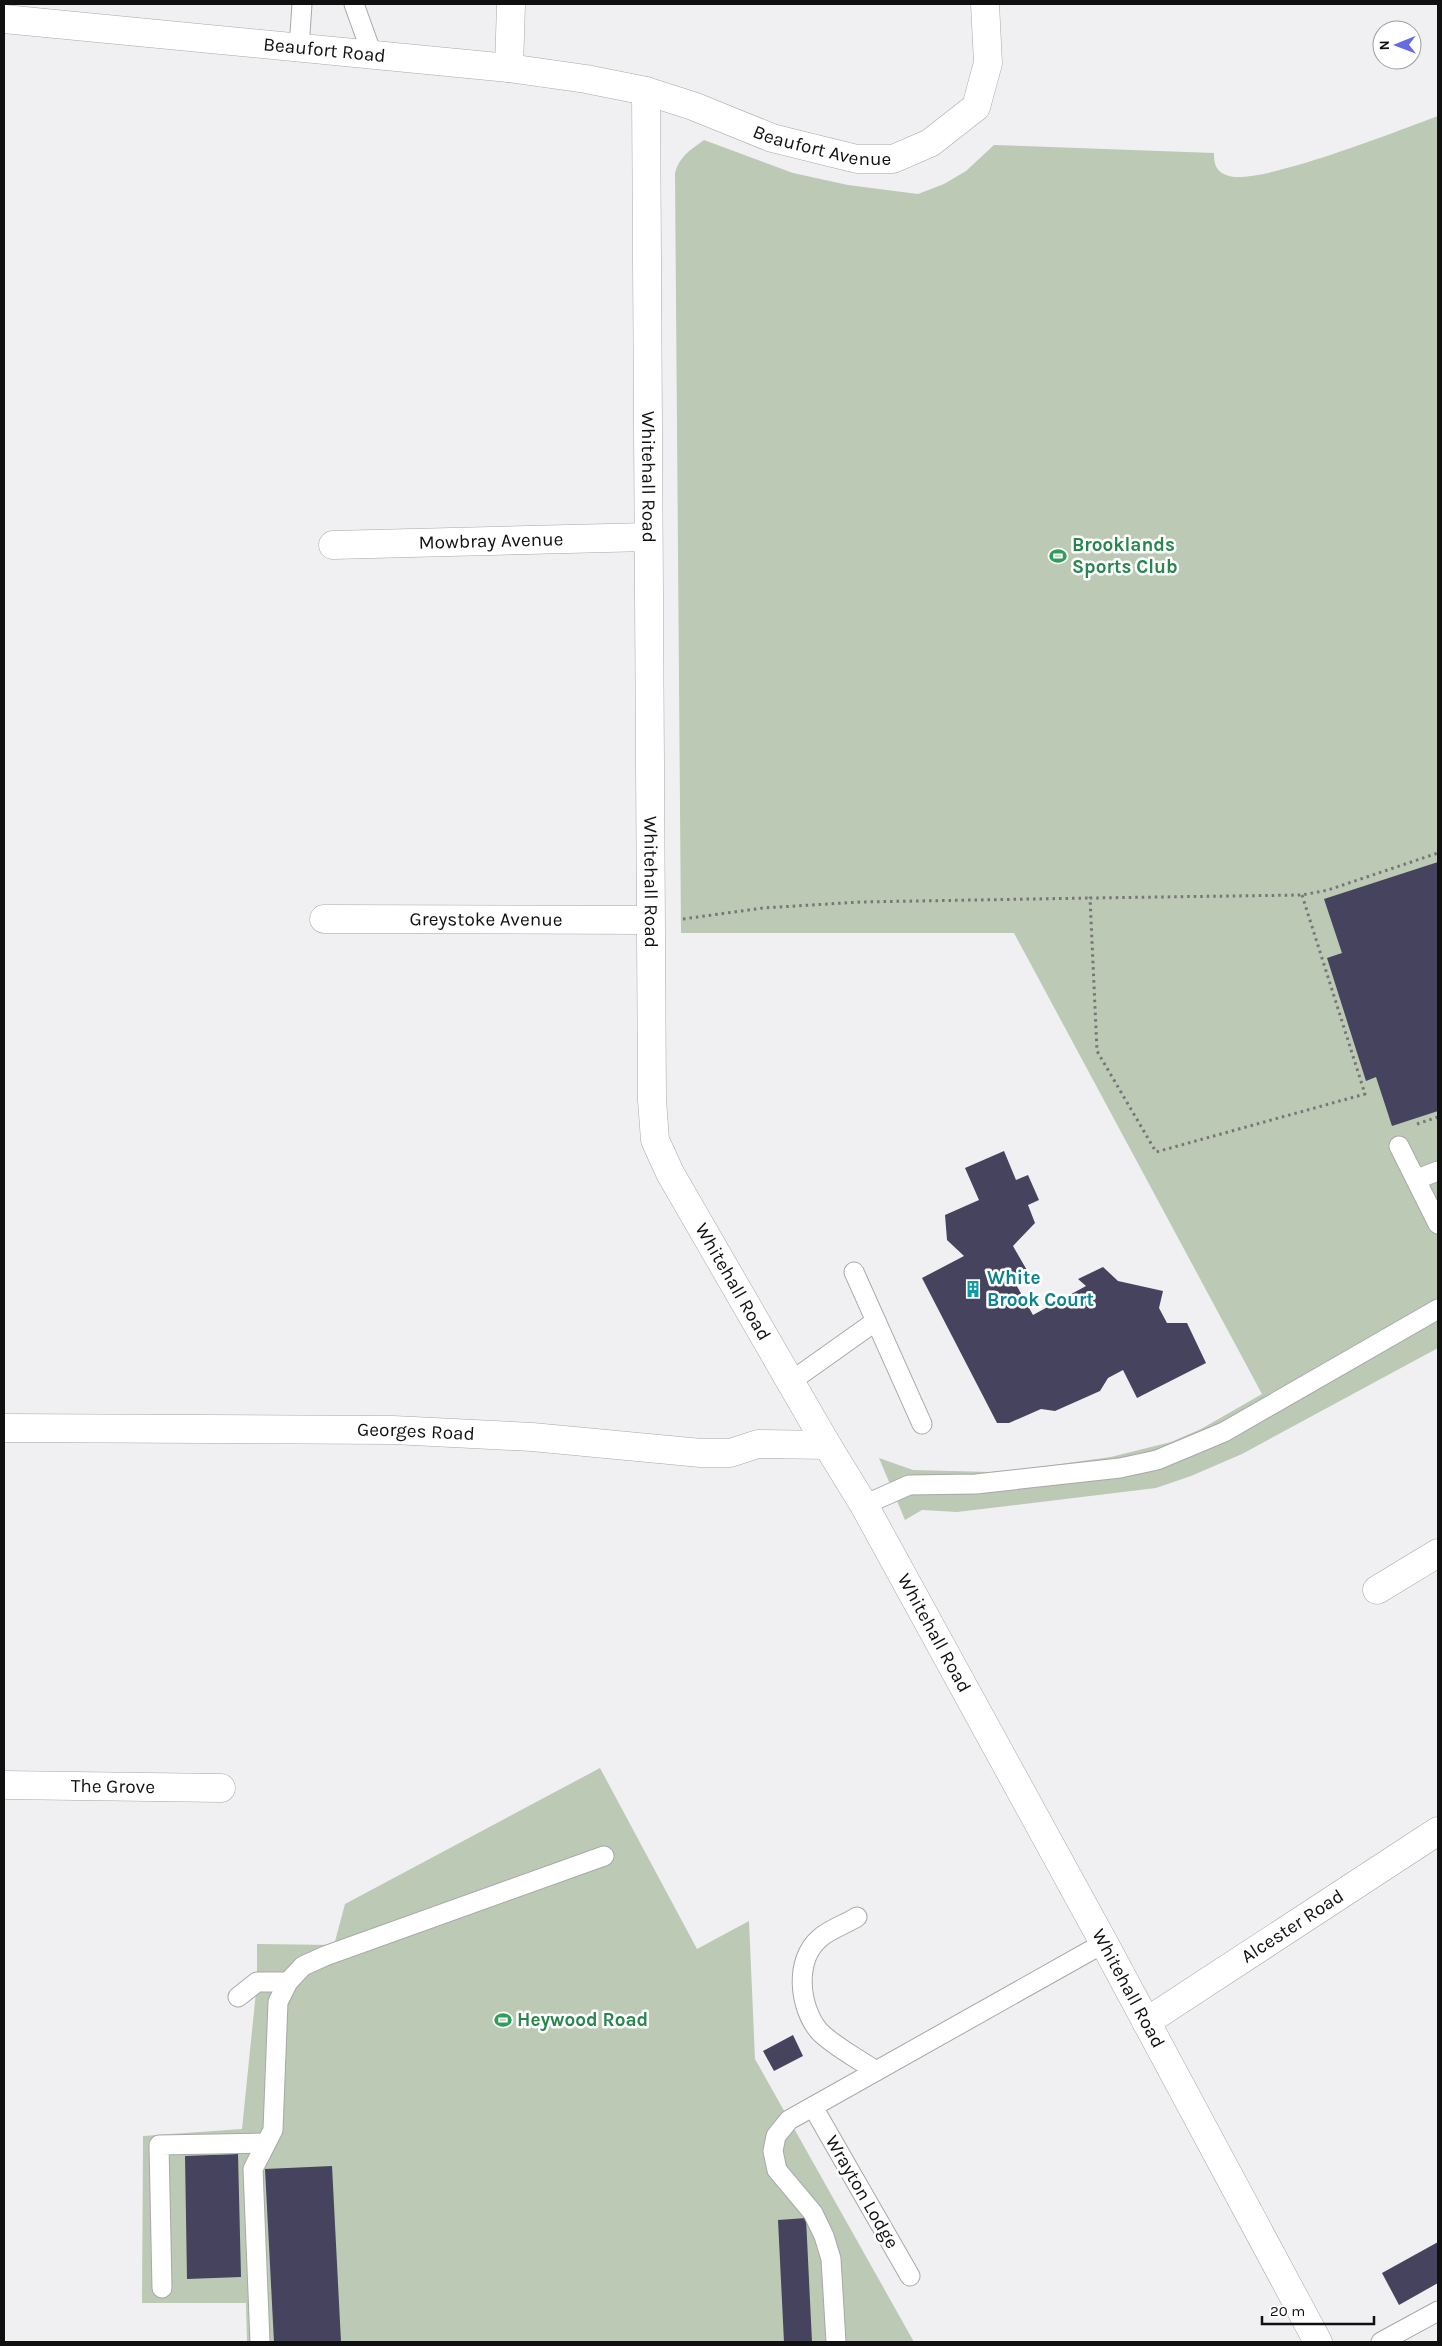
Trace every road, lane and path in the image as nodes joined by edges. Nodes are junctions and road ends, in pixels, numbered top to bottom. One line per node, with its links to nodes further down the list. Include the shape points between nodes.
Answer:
1 (302, 4): 6 (lane)
2 (354, 4): 7 (lane)
3 (511, 4): 8 (street)
4 (985, 4): 9 (street, Beaufort Avenue, via 988,63 976,107 930,142 893,159 857,159 772,138)
5 (4, 19): 6 (street, Beaufort Road)
6 (299, 48): 7 (street, Beaufort Road)
7 (373, 56): 8 (street, Beaufort Road)
8 (509, 68): 9 (street, Beaufort Road)
9 (646, 91): 10 (street, Whitehall Road)
10 (648, 537): 11 (street, Mowbray Avenue); 16 (street, Whitehall Road)
11 (333, 545)
12 (1438, 853): 13 (path, via 1328,890)
13 (1302, 895): 14 (path); 14 (path, via 1365,1094 1156,1152 1098,1051)
14 (1090, 898): 16 (path, via 860,902)
15 (324, 919): 16 (street, Greystoke Avenue)
16 (650, 920): 24 (street, Whitehall Road, via 655,1140 670,1173)
17 (1399, 1146): 19 (lane)
18 (1438, 1171): 19 (lane)
19 (1417, 1179): 20 (lane)
20 (1438, 1224)
21 (854, 1272): 23 (lane)
22 (1438, 1309): 28 (lane, via 1224,1432 1156,1460 1120,1468 976,1484 909,1484)
23 (876, 1321): 24 (lane); 25 (lane)
24 (790, 1382): 27 (street, Whitehall Road)
25 (922, 1424)
26 (4, 1428): 27 (street, Georges Road, via 394,1430 532,1437 701,1453 730,1453 758,1444)
27 (827, 1445): 28 (street, Whitehall Road)
28 (864, 1505): 36 (street, Whitehall Road)
29 (1435, 1563): 30 (street)
30 (1377, 1590)
31 (4, 1785): 32 (street, The Grove)
32 (221, 1788)
33 (1438, 1831): 39 (street, Alcester Road)
34 (604, 1856): 37 (lane, via 325,1956 303,1966)
35 (857, 1917): 40 (lane, via 820,1938 807,1956 802,1990 819,2031)
36 (1104, 1943): 39 (street, Whitehall Road); 40 (lane)
37 (288, 1982): 38 (lane, via 257,1982); 42 (lane, via 278,2002 273,2130)
38 (238, 1997)
39 (1146, 2022): 48 (street, Whitehall Road)
40 (876, 2071): 41 (lane)
41 (813, 2107): 43 (lane, Wrayton Lodge); 47 (lane, via 789,2120 776,2136 773,2151 777,2170 813,2213 832,2260)
42 (266, 2143): 44 (lane, via 160,2145); 46 (lane, via 253,2169)
43 (910, 2276)
44 (162, 2288)
45 (1438, 2311): 49 (lane)
46 (260, 2342)
47 (836, 2342)
48 (1318, 2342)
49 (1381, 2342)

